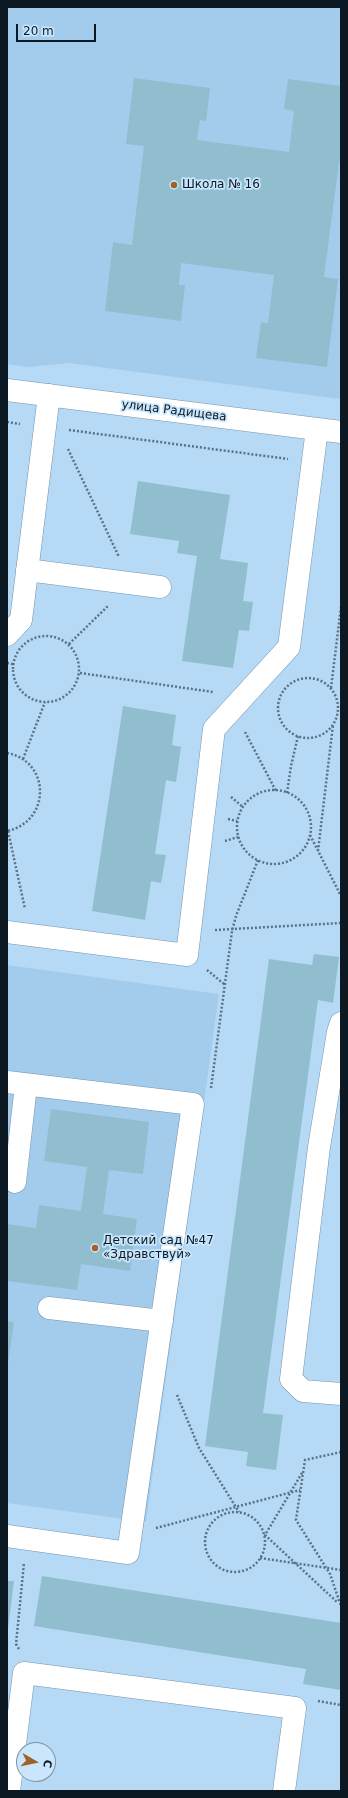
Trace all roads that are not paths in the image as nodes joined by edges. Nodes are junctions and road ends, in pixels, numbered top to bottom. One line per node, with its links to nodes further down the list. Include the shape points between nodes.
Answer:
1 (7, 390): 2 (street, улица Радищева)
2 (49, 395): 3 (street, улица Радищева); 5 (street, via 51,428)
3 (317, 429): 4 (street, улица Радищева); 8 (street, via 289,647 214,729 187,955)
4 (341, 432)
5 (27, 570): 6 (street); 7 (street, via 21,620)
6 (160, 587)
7 (7, 635)
8 (7, 932)
9 (341, 1023): 14 (street, via 319,1147 290,1379 303,1391)
10 (17, 1084): 11 (street); 13 (street, via 193,1104)
11 (15, 1182)
12 (49, 1308): 13 (street)
13 (162, 1321): 15 (street, via 128,1553)
14 (341, 1394)
15 (16, 1537)
16 (9, 1791): 17 (street, via 24,1673 295,1708)
17 (284, 1791)

